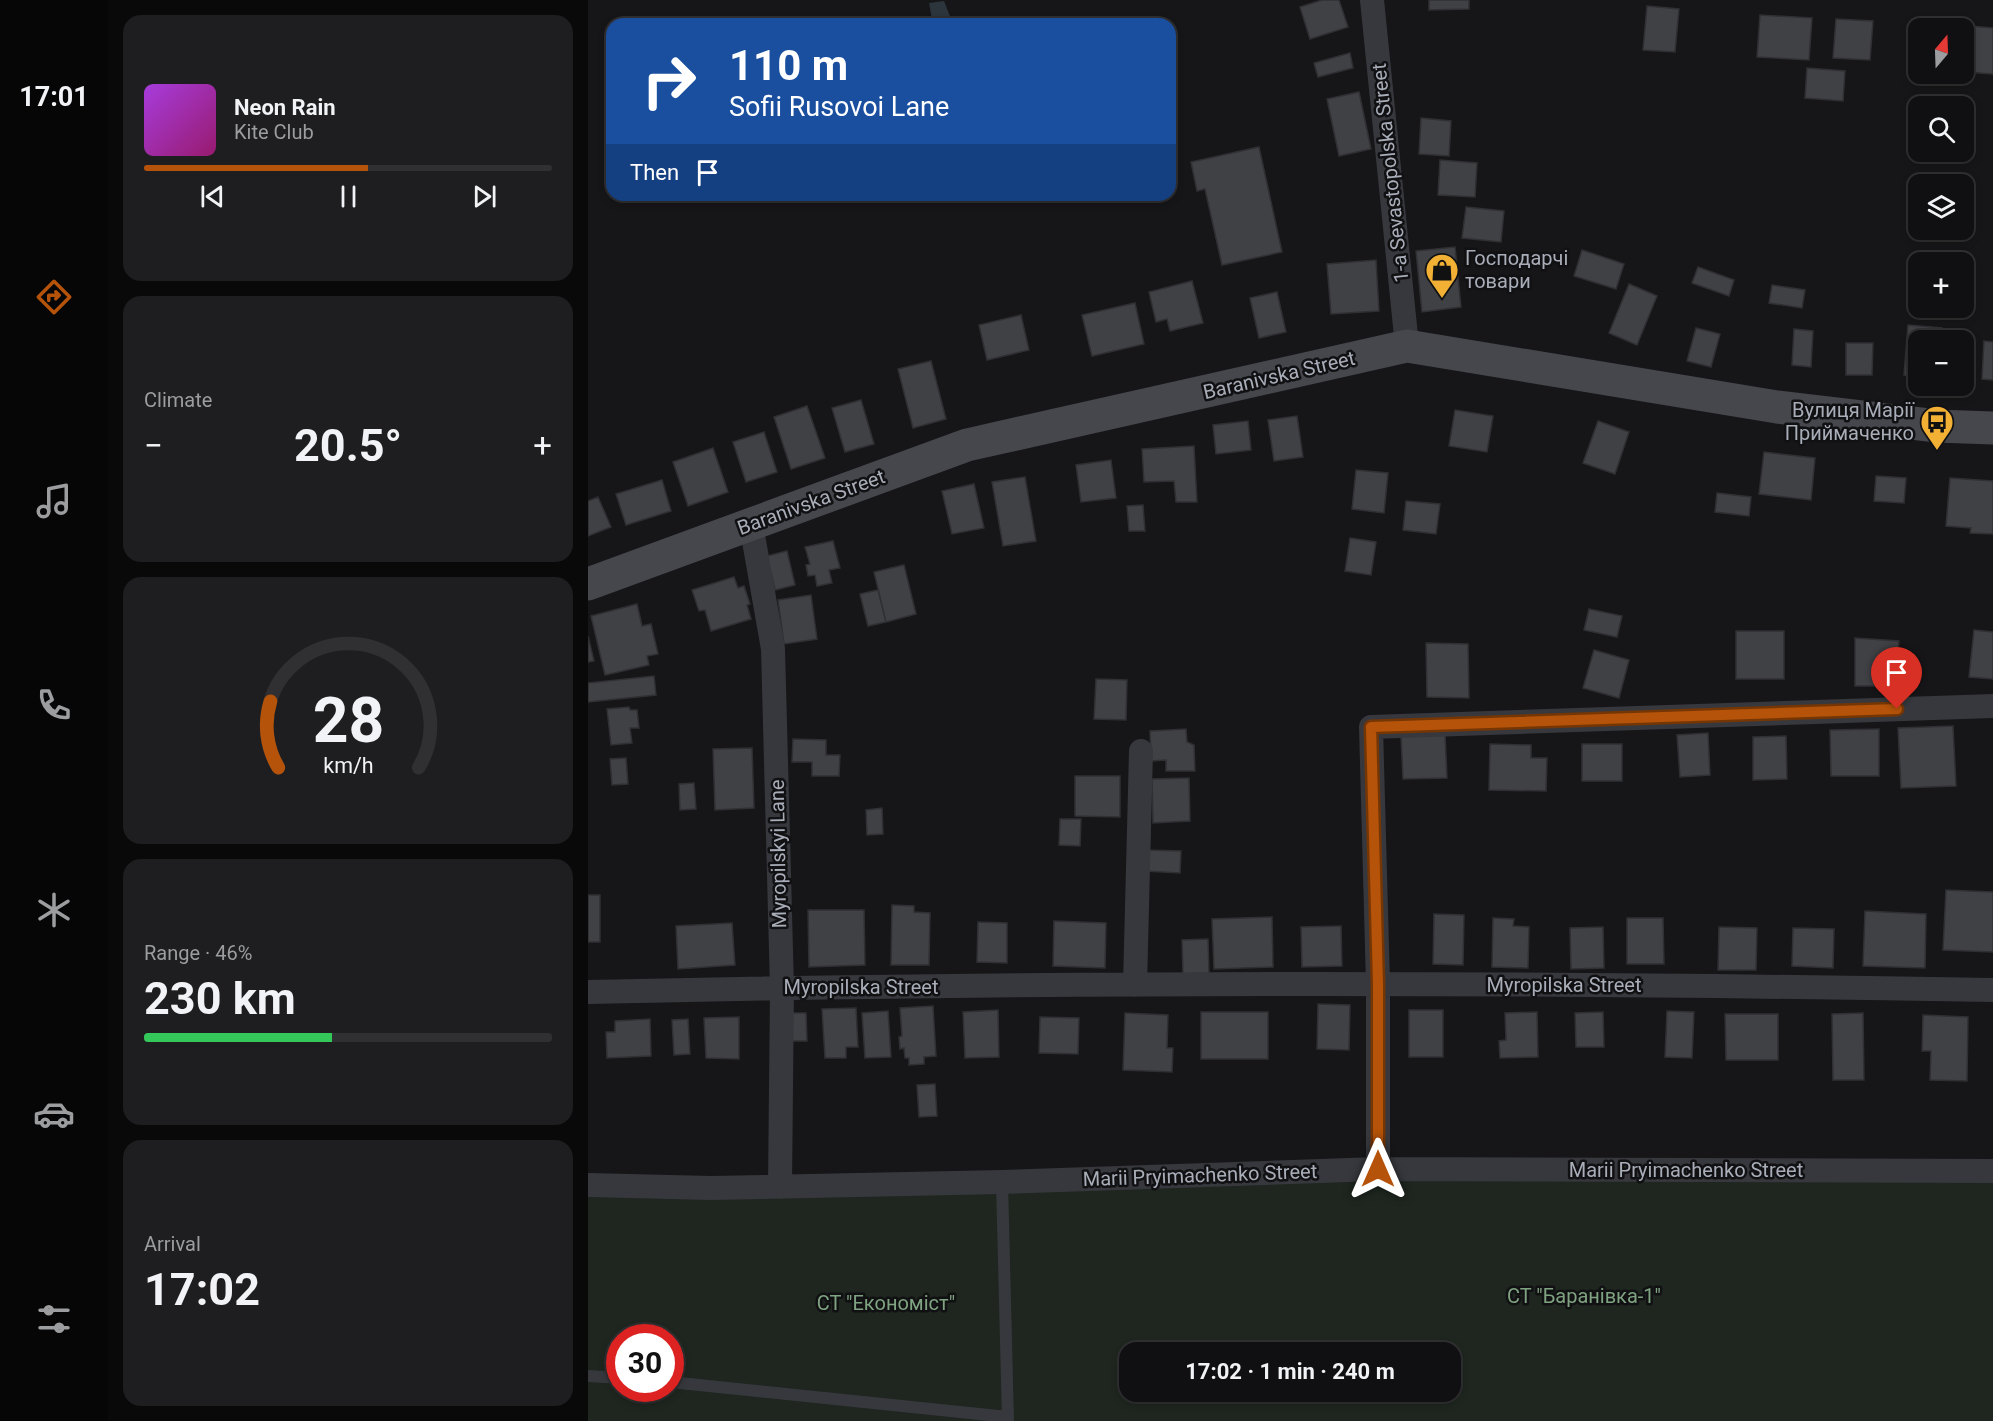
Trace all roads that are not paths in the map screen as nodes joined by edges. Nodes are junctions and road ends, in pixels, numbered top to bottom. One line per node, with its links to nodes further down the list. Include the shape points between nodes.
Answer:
1 (1372, 0): 2 (street, 1-a Sevastopolska Street)
2 (1407, 346): 3 (main road, Baranivska Street, via 1777,407 1937,426); 4 (main road, Baranivska Street, via 967,445)
3 (1993, 428)
4 (751, 524): 5 (main road, Baranivska Street); 10 (street, Myropilskyi Lane, via 773,650)
5 (588, 584)
6 (1993, 706): 8 (street, via 1371,727)
7 (1141, 751): 9 (street)
8 (1378, 984): 9 (street, Myropilska Street); 11 (street, Myropilska Street); 13 (street)
9 (1135, 985): 10 (street, Myropilska Street)
10 (782, 988): 12 (street, Myropilska Street); 17 (street, Myropilskyi Lane)
11 (1993, 990)
12 (588, 992)
13 (1378, 1169): 14 (street, Marii Pryimachenko Street); 15 (street, Marii Pryimachenko Street)
14 (1993, 1171)
15 (1002, 1182): 17 (street, Marii Pryimachenko Street); 21 (lane)
16 (588, 1185): 17 (street, Marii Pryimachenko Street)
17 (780, 1187)
18 (588, 1376): 19 (lane)
19 (606, 1377)
20 (684, 1384): 21 (lane)
21 (1008, 1419)

